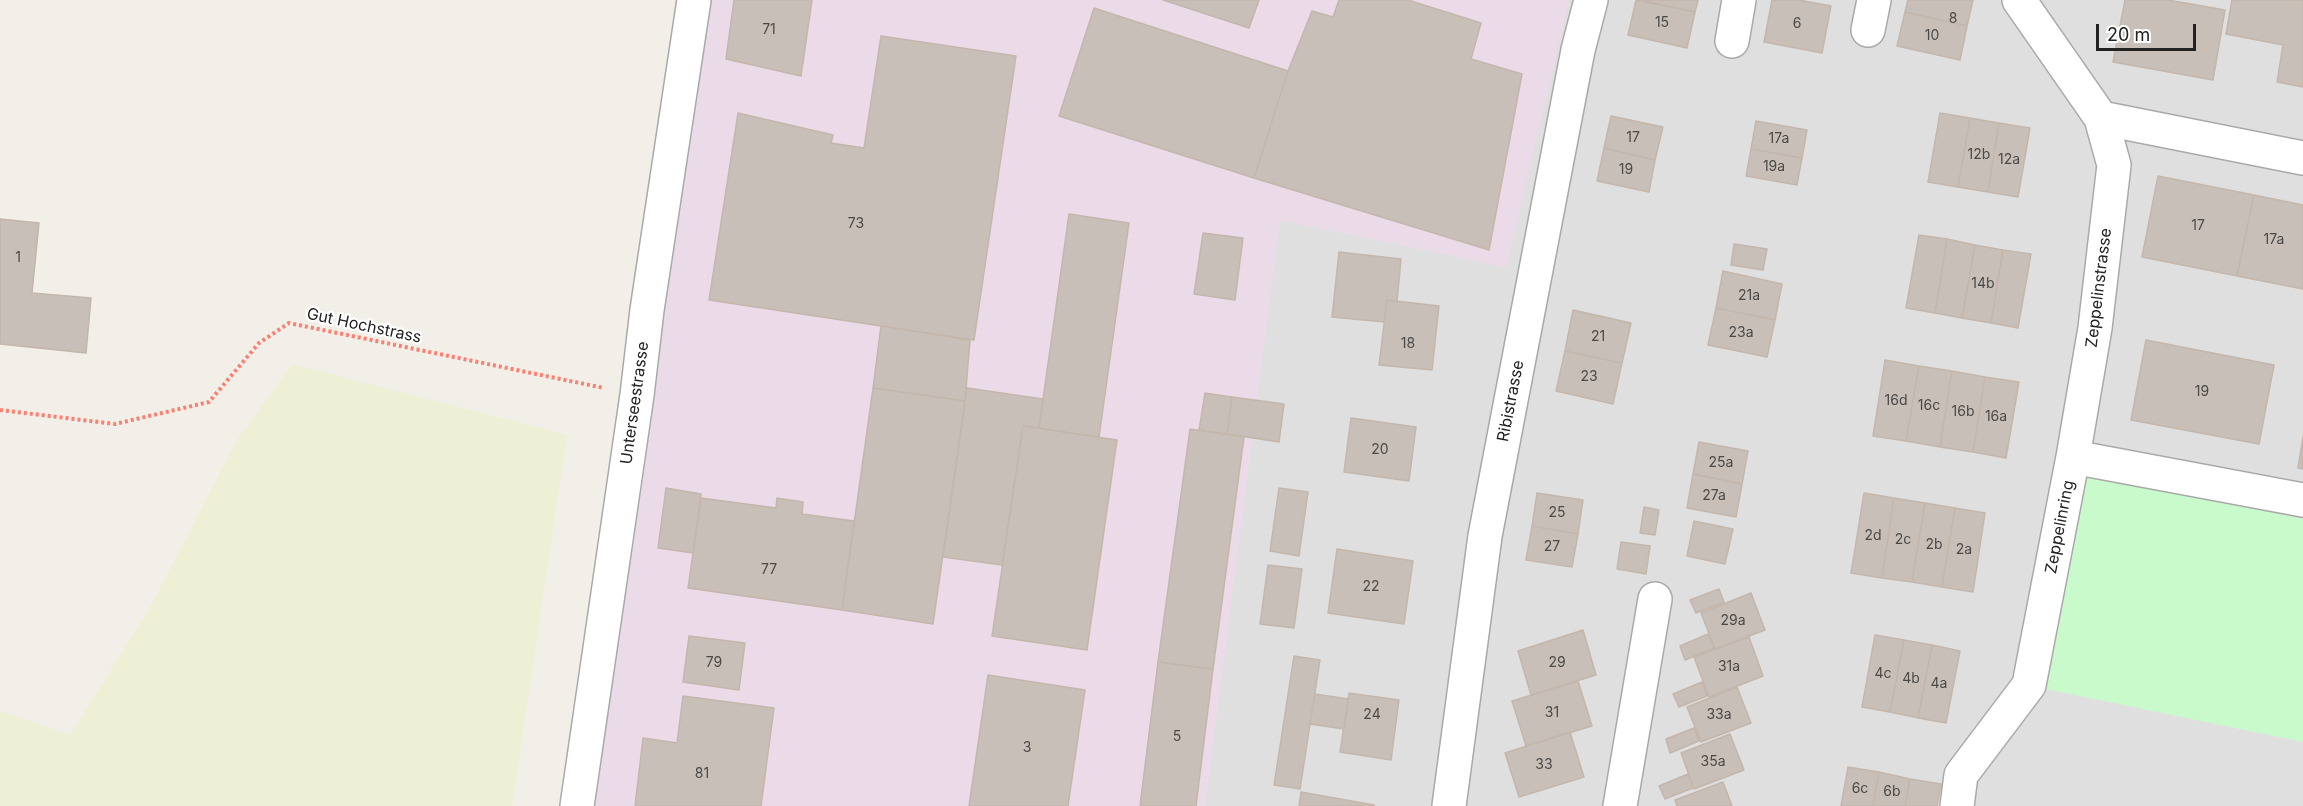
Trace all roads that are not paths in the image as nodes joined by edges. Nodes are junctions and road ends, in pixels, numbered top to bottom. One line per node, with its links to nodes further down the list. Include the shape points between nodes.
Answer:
1 (694, 0): 11 (street, Unterseestrasse)
2 (1591, 0): 12 (street, Ribistrasse, via 1578,50 1485,536)
3 (1739, 0): 5 (street)
4 (2019, 0): 6 (street, Zeppelinstrasse)
5 (1732, 41)
6 (2101, 118): 7 (street); 8 (street, Zeppelinstrasse, via 2115,165 2095,328)
7 (2303, 158)
8 (2073, 458): 9 (street, Zeppelinring); 14 (street, Zeppelinring, via 2029,685 1961,775)
9 (2303, 500)
10 (1654, 599): 13 (street)
11 (577, 806)
12 (1449, 806)
13 (1620, 806)
14 (1957, 806)

